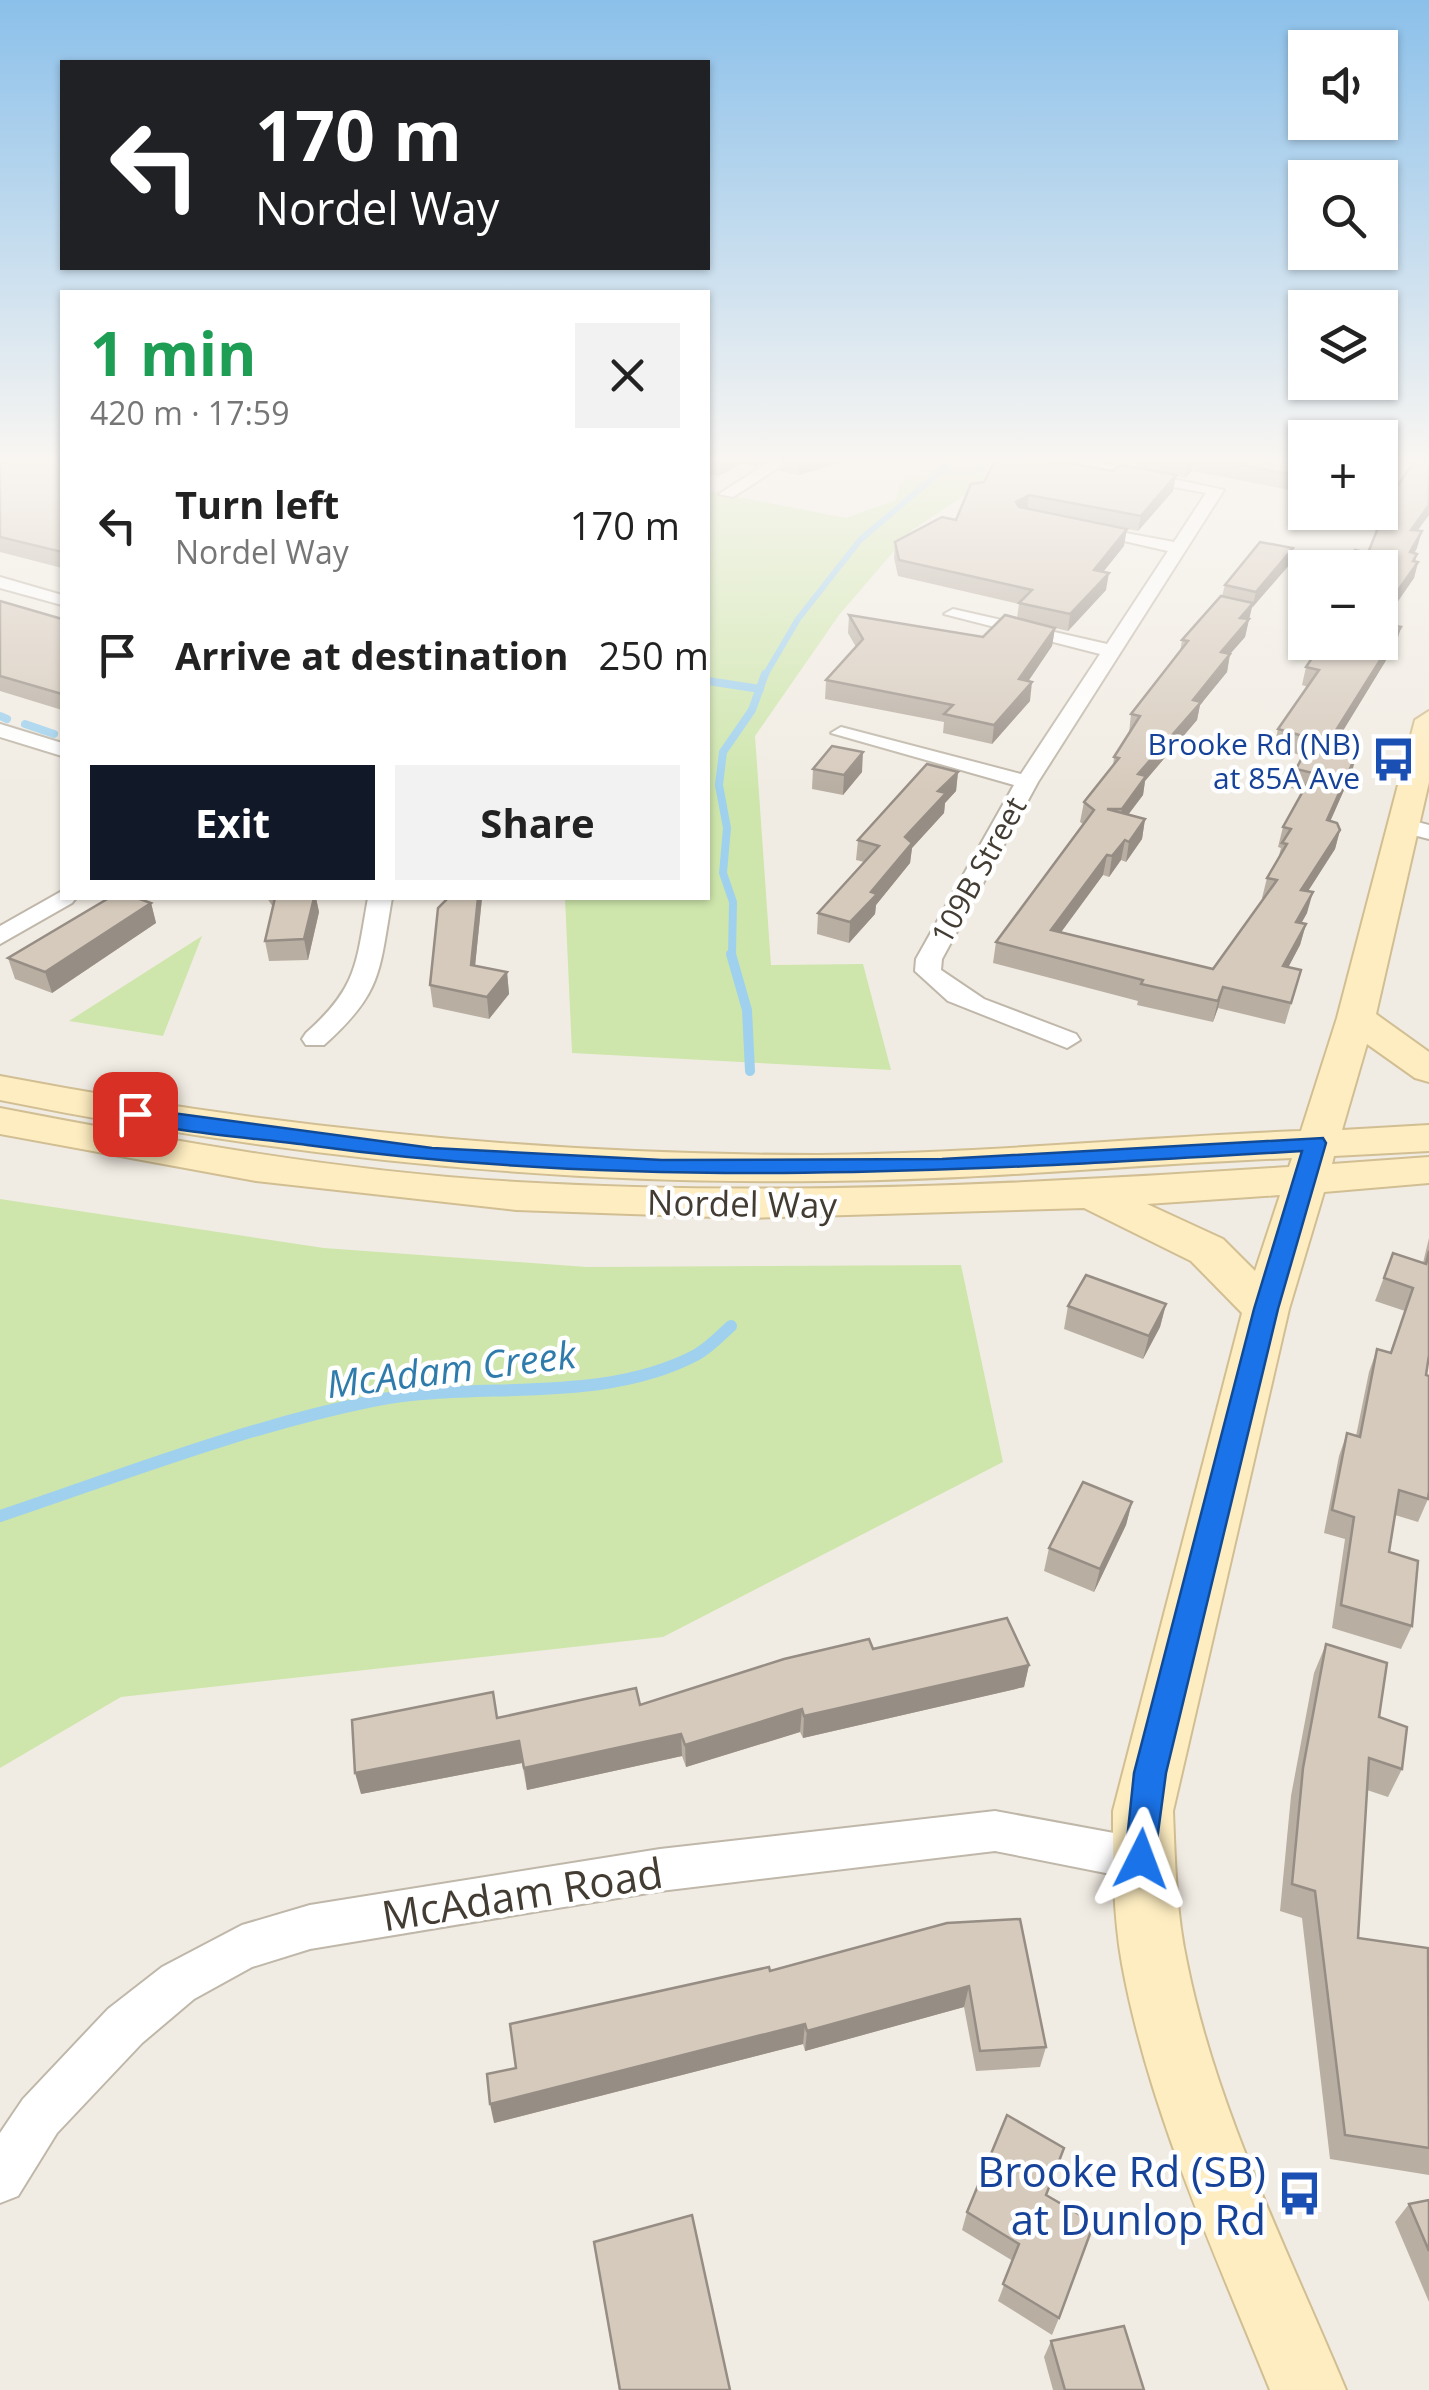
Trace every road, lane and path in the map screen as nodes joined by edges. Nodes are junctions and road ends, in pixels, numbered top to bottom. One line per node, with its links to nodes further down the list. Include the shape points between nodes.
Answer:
1 (1164, 571): 7 (street, 109B Street)
2 (0, 582): 3 (street)
3 (38, 593): 4 (street); 5 (street)
4 (60, 599)
5 (12, 604)
6 (952, 614): 7 (street)
7 (1112, 651): 12 (street, 109B Street)
8 (841, 733): 12 (street, 109B Street)
9 (5, 736): 11 (street)
10 (1427, 736): 13 (main road)
11 (60, 750)
12 (1026, 782): 19 (street, 109B Street, via 929,958 928,971 951,994)
13 (1415, 828): 17 (main road)
14 (61, 900): 16 (street)
15 (380, 900): 18 (street, via 366,976 350,1008)
16 (0, 937)
17 (1356, 1018): 20 (main road); 24 (main road)
18 (314, 1040)
19 (1067, 1040)
20 (1429, 1070)
21 (0, 1088): 24 (main road, Nordel Way, via 262,1135 524,1162 883,1167)
22 (0, 1121): 26 (main road, Nordel Way, via 268,1168 518,1196 765,1205)
23 (1429, 1138): 24 (main road, Nordel Way)
24 (1310, 1160): 25 (main road, Nordel Way); 26 (main road, Nordel Way); 27 (main road)
25 (1429, 1170)
26 (1092, 1195): 27 (main road, via 1206,1250)
27 (1266, 1309): 28 (main road, via 1150,1773)
28 (1141, 1859): 29 (street, McAdam Road, via 995,1831 660,1870 310,1926 242,1947 178,1983 125,2026 40,2116); 30 (main road, via 1170,2041)
29 (0, 2178)
30 (1308, 2390)

